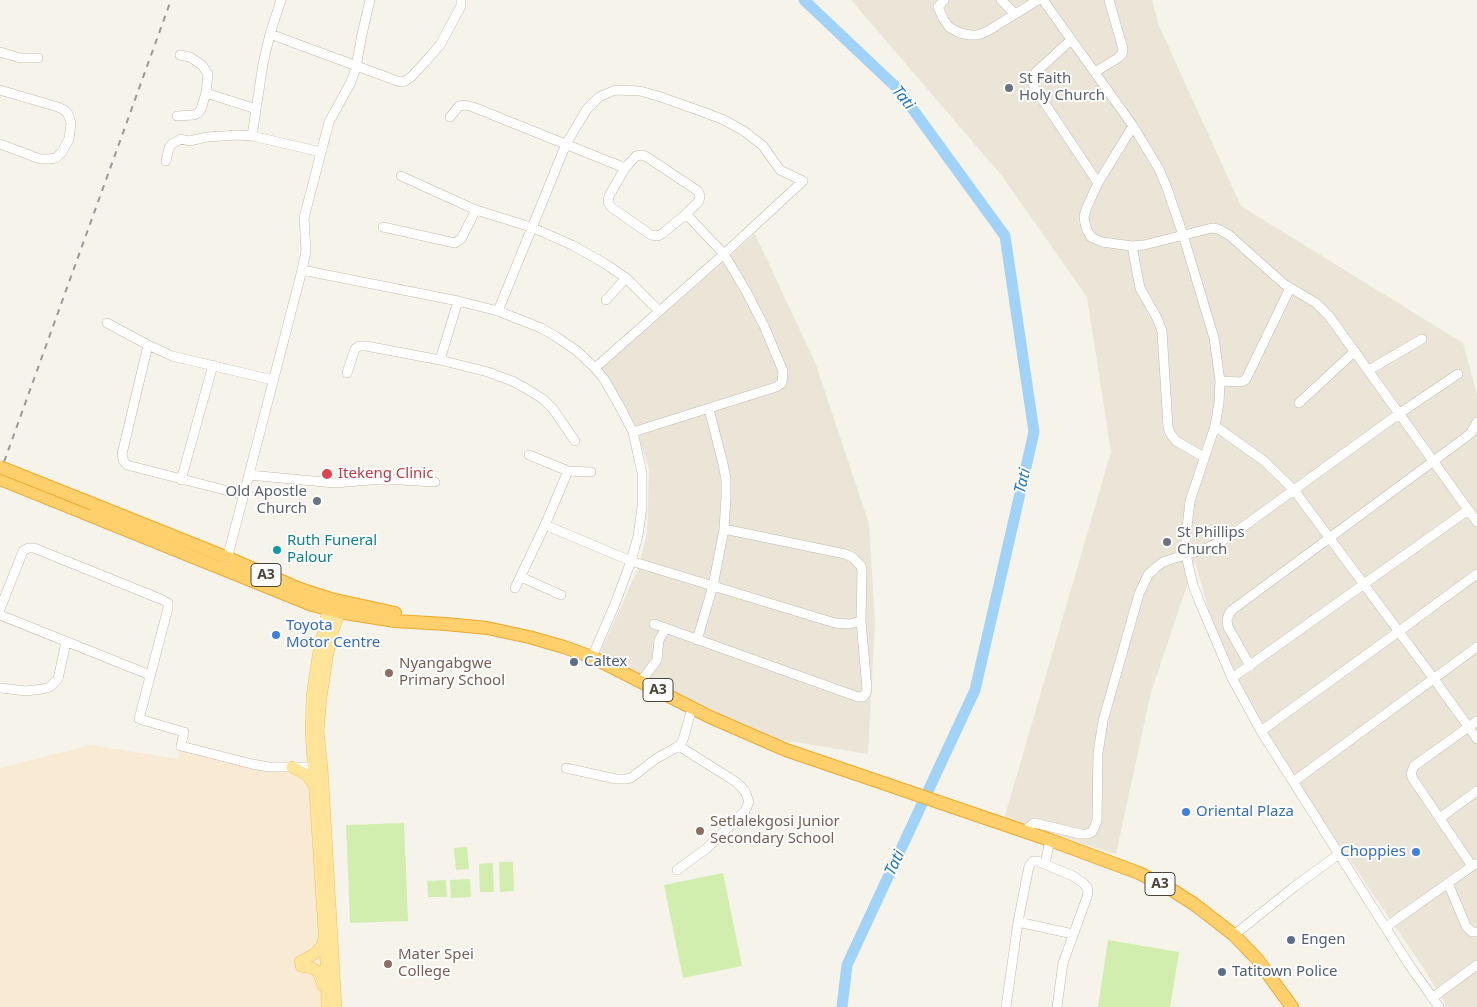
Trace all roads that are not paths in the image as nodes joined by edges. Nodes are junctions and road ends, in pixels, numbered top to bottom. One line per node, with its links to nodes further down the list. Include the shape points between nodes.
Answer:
1 (281, 0): 10 (street)
2 (370, 0): 15 (street)
3 (461, 0): 15 (street, via 440,45 405,81)
4 (1001, 0): 9 (street)
5 (1038, 0): 9 (street)
6 (1043, 0): 11 (street)
7 (1108, 0): 16 (street, via 1123,49 1118,58)
8 (938, 2): 9 (street, via 948,27 970,35 986,32)
9 (1015, 14)
10 (270, 34): 15 (street); 19 (street)
11 (1071, 40): 16 (street); 30 (street, via 1036,72 1033,82)
12 (0, 52): 14 (street, via 20,58)
13 (180, 55): 18 (street, via 190,56 208,74)
14 (38, 58)
15 (356, 67): 26 (street, via 329,122)
16 (1094, 72): 22 (street)
17 (0, 90): 24 (street, via 64,110 71,123 69,139 56,158 40,159)
18 (206, 94): 19 (street); 20 (street, via 198,113)
19 (256, 109): 23 (street)
20 (177, 116)
21 (450, 117): 25 (street, via 459,106 465,105)
22 (1133, 126): 30 (street); 35 (street, via 1159,169)
23 (252, 136): 26 (street); 27 (street, via 181,139 169,148)
24 (0, 144)
25 (566, 144): 28 (street); 34 (street); 37 (street, via 587,109 599,97 615,90 658,96 724,120 754,137 780,170 803,181)
26 (321, 152): 38 (street, via 304,218 306,251)
27 (166, 161)
28 (625, 168): 32 (street, via 636,156 642,155 698,191 699,201); 32 (street, via 609,196 611,208 651,235 658,236)
29 (401, 176): 31 (street)
30 (1098, 183): 36 (street, via 1084,216 1087,230 1096,240)
31 (476, 210): 33 (street, via 458,242); 34 (street)
32 (686, 214): 37 (street)
33 (383, 227)
34 (531, 227): 39 (street, via 572,245); 43 (street)
35 (1183, 235): 36 (street); 40 (street, via 1212,228 1223,231); 56 (street, via 1214,338)
36 (1132, 246): 65 (street, via 1140,288 1162,330 1170,433 1176,441)
37 (724, 254): 44 (street); 58 (street, via 764,326 784,376 776,387)
38 (302, 270): 42 (street); 55 (street)
39 (626, 278): 41 (street); 44 (street)
40 (1290, 288): 48 (street, via 1323,309); 56 (street, via 1245,380)
41 (606, 300)
42 (458, 302): 43 (street); 49 (street)
43 (498, 311): 51 (street, via 548,332 577,351)
44 (659, 311): 51 (street)
45 (107, 323): 47 (street)
46 (1422, 339): 52 (street)
47 (148, 345): 50 (street, via 172,356); 72 (street, via 123,460 127,465)
48 (1355, 351): 52 (street); 57 (street)
49 (440, 360): 53 (street, via 359,346); 63 (street, via 488,372 527,389 553,408)
50 (213, 365): 55 (street); 72 (street)
51 (595, 368): 62 (street)
52 (1369, 370): 59 (street)
53 (348, 373)
54 (1458, 374): 59 (street)
55 (273, 380): 70 (street)
56 (1220, 381): 61 (street)
57 (1299, 403)
58 (709, 409): 62 (street); 80 (street, via 726,479)
59 (1400, 414): 66 (street); 74 (street)
60 (1477, 422): 66 (street, via 1471,433)
61 (1215, 426): 65 (street); 74 (street, via 1264,461)
62 (633, 432): 84 (street, via 642,489 640,522)
63 (574, 441)
64 (529, 455): 68 (street)
65 (1204, 457): 82 (street, via 1190,500)
66 (1434, 461): 77 (street); 81 (street)
67 (0, 467): 76 (highway, A3, bridge)
68 (568, 471): 69 (street); 79 (street)
69 (591, 472)
70 (249, 475): 73 (street, via 335,483 383,479); 75 (street)
71 (0, 479): 76 (highway, A3)
72 (181, 480): 75 (street)
73 (435, 482)
74 (1294, 490): 81 (street); 82 (street, via 1221,541)
75 (244, 495): 83 (street)
76 (90, 510): 83 (highway, A3); 85 (highway, A3)
77 (1468, 510): 78 (street); 88 (street)
78 (1477, 522)
79 (545, 526): 84 (street); 87 (street)
80 (724, 529): 89 (street); 95 (street, via 845,554 857,560 862,571)
81 (1329, 538): 88 (street); 103 (street, via 1229,614 1228,627)
82 (1186, 555): 105 (street, via 1193,585); 123 (street, via 1155,568 1139,594 1100,737 1096,826 1087,834 1034,823)
83 (228, 558): 85 (street); 92 (highway, A3)
84 (631, 561): 89 (street); 102 (street)
85 (224, 570): 92 (highway, A3, via 312,605)
86 (1477, 574): 98 (street)
87 (521, 577): 90 (street); 91 (street)
88 (1364, 584): 98 (street); 103 (street)
89 (713, 586): 95 (street, via 835,623); 99 (street)
90 (516, 588)
91 (561, 594)
92 (335, 606): 102 (highway, A3, via 395,621 487,628 529,637); 115 (main road, via 318,656 312,696); 117 (main road, via 321,698)
93 (0, 609): 104 (street, via 23,551 28,548 163,600 168,608)
94 (0, 615): 100 (street)
95 (862, 621): 99 (street, via 867,688 863,696)
96 (654, 624): 97 (street)
97 (666, 628): 99 (street); 107 (street, via 659,640 658,660)
98 (1398, 632): 106 (street); 112 (street)
99 (697, 640)
100 (66, 642): 104 (street); 108 (street, via 58,679 50,687 26,691)
101 (1477, 647): 106 (street)
102 (592, 658): 107 (highway, A3)
103 (1250, 666): 105 (street)
104 (150, 675): 116 (street, via 139,719 184,732 181,746 269,768)
105 (1232, 678): 112 (street)
106 (1434, 679): 111 (street); 119 (street)
107 (641, 681): 109 (highway, A3)
108 (0, 688)
109 (692, 708): 114 (street); 123 (highway, A3, via 786,750)
110 (1477, 721): 111 (street)
111 (1468, 727): 113 (street); 122 (street, via 1412,769 1413,779)
112 (1261, 731): 119 (street)
113 (1477, 739)
114 (680, 746): 118 (street, via 625,779); 128 (street, via 736,782 745,791 749,802 746,812 706,849)
115 (312, 748): 116 (main road, via 306,760); 117 (main road)
116 (292, 767): 117 (street); 120 (main road, via 308,775)
117 (318, 767): 120 (main road); 138 (main road)
118 (566, 768)
119 (1293, 782): 125 (street)
120 (314, 785): 135 (main road)
121 (1477, 791): 122 (street)
122 (1440, 818): 127 (street)
123 (1024, 831): 124 (highway, A3)
124 (1050, 840): 126 (street); 134 (highway, A3, via 1156,881 1194,904)
125 (1339, 854): 131 (street); 134 (street)
126 (1046, 864): 130 (street, via 1033,861 1029,866); 133 (street, via 1087,887 1087,897)
127 (1475, 864): 129 (street)
128 (677, 870)
129 (1448, 883): 131 (street); 132 (street, via 1466,926)
130 (1018, 922): 133 (street); 139 (street)
131 (1386, 927): 137 (street)
132 (1477, 932)
133 (1073, 934): 140 (street, via 1063,963)
134 (1234, 935): 141 (highway, A3, via 1257,959)
135 (324, 938): 138 (main road); 138 (main road, via 321,947 300,964 320,974)
136 (1477, 965): 137 (street)
137 (1432, 998): 142 (street)
138 (331, 1002)
139 (1006, 1007)
140 (1058, 1007)
141 (1292, 1007)
142 (1439, 1007)

